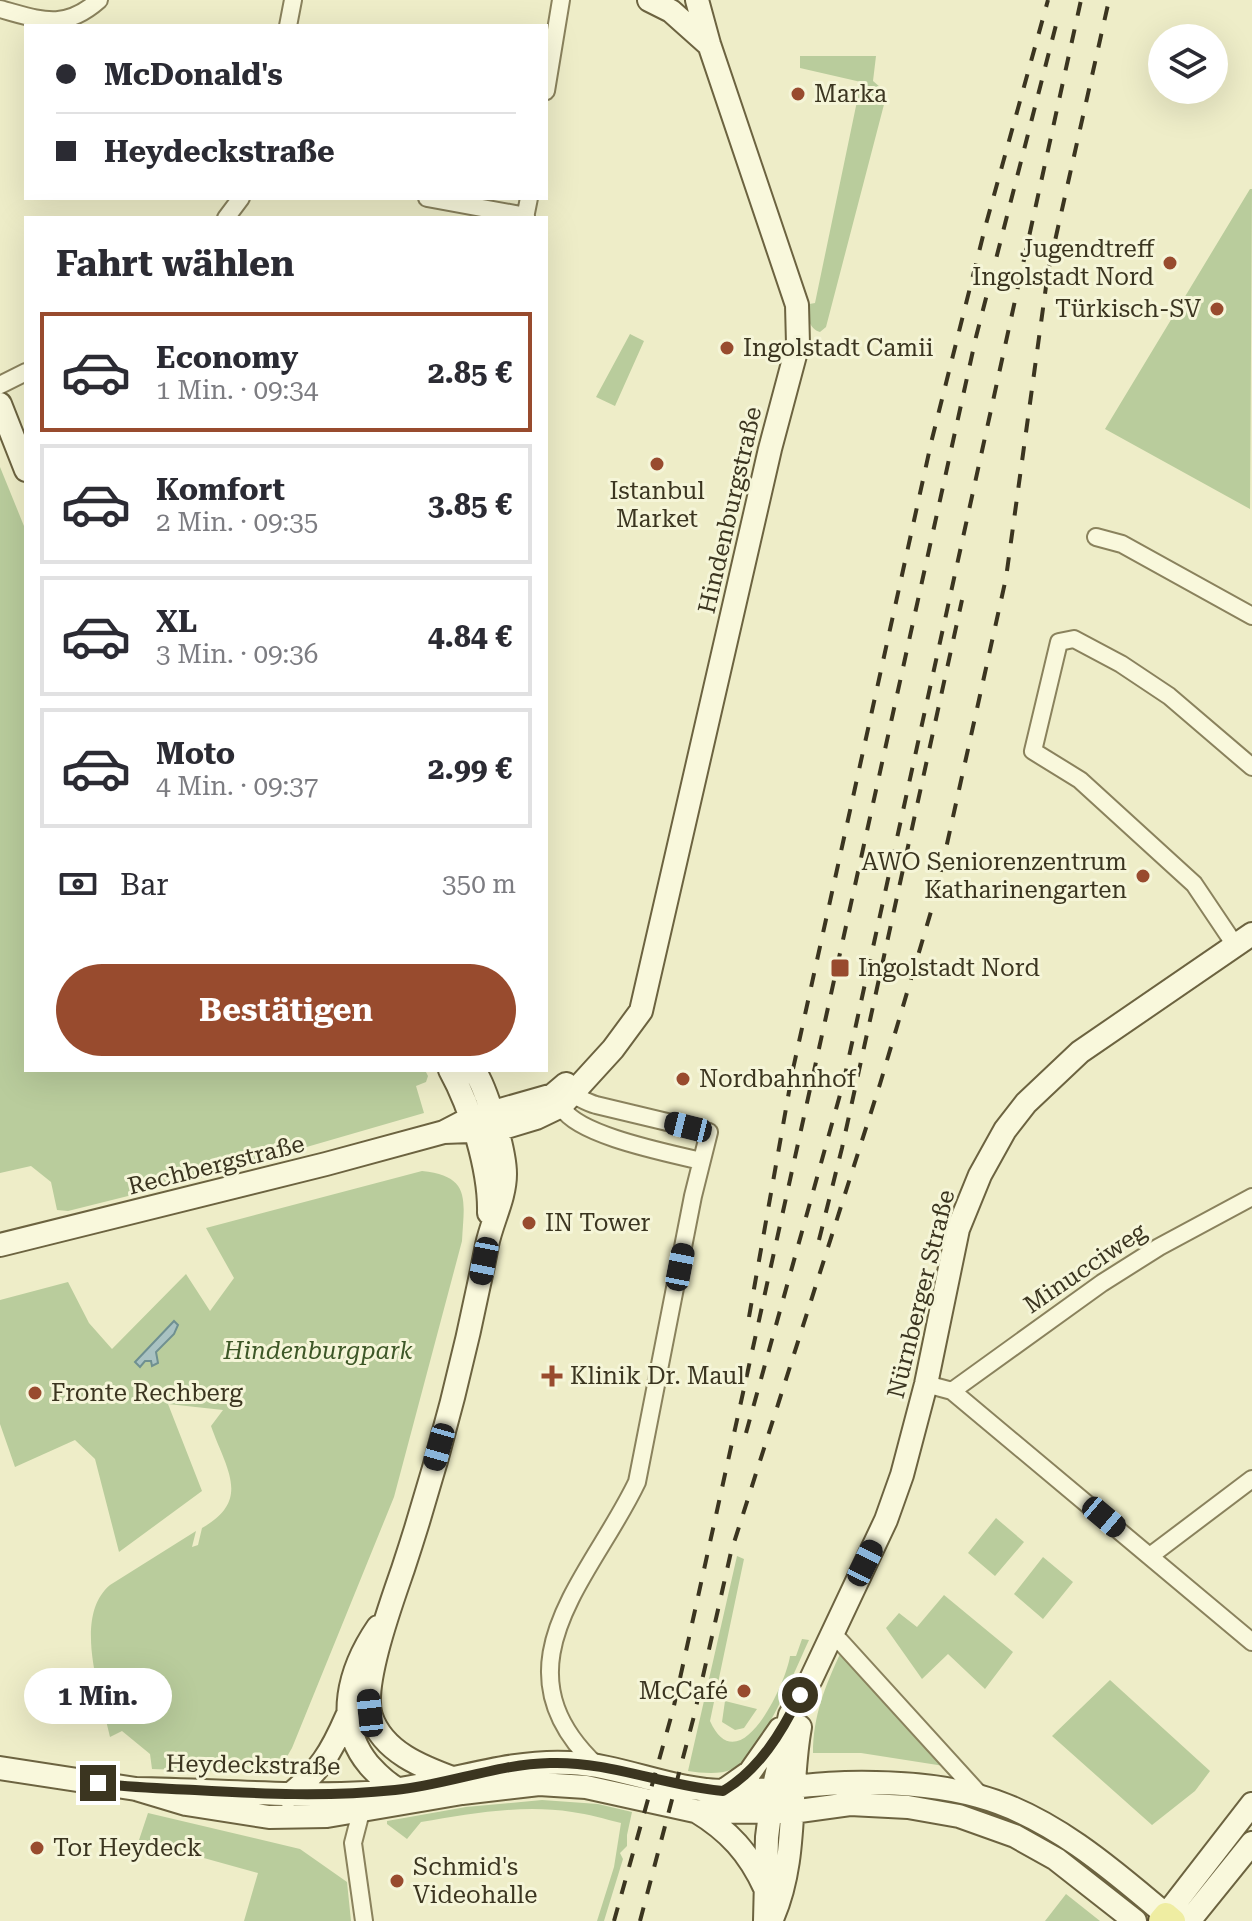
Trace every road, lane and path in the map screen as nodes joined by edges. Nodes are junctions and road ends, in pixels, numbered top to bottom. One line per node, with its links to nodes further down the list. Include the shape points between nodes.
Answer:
1 (99, 0): 7 (street, via 85,13 49,22)
2 (292, 0): 8 (street)
3 (649, 0): 9 (street, via 671,11)
4 (684, 0): 9 (street, Hindenburgstraße)
5 (697, 0): 9 (street, Hindenburgstraße)
6 (561, 2): 10 (street)
7 (0, 9)
8 (288, 24)
9 (709, 44): 23 (street, Hindenburgstraße, via 797,305 798,344 644,993)
10 (548, 79)
11 (437, 200): 12 (street)
12 (520, 216)
13 (24, 373): 14 (street)
14 (0, 385)
15 (0, 404): 16 (street)
16 (24, 465)
17 (1096, 537): 18 (street, via 1122,544)
18 (1252, 616)
19 (1252, 767): 20 (street, via 1169,696 1121,664 1074,639 1059,642 1033,751 1080,780 1194,884)
20 (1246, 944): 28 (street, Nürnberger Straße, via 1080,1052 1005,1130 963,1215)
21 (451, 1072): 24 (street)
22 (475, 1072): 24 (street, via 483,1085)
23 (565, 1097): 24 (street, via 540,1100); 25 (street, via 571,1118 586,1127); 25 (street, via 709,1132)
24 (482, 1123): 27 (street, Rechbergstraße); 32 (street, via 505,1160 505,1179 457,1387)
25 (701, 1161): 39 (street, via 637,1482 553,1636 554,1700 567,1732)
26 (1252, 1197): 29 (street, Minucciweg, via 1102,1283)
27 (0, 1245)
28 (926, 1384): 29 (street); 33 (street, Nürnberger Straße, via 886,1520)
29 (952, 1391): 31 (street)
30 (1252, 1479): 31 (street)
31 (1150, 1556): 34 (street)
32 (385, 1616): 37 (street, via 363,1648); 38 (street, via 368,1695)
33 (832, 1635): 35 (street, Nürnberger Straße); 47 (street)
34 (1252, 1642)
35 (811, 1679): 36 (street, Nürnberger Straße); 49 (street, Nürnberger Straße)
36 (790, 1715): 44 (street, via 750,1772); 49 (street, Nürnberger Straße)
37 (347, 1716): 45 (street); 46 (street, via 330,1756)
38 (383, 1740): 41 (street, via 407,1758); 45 (street, via 384,1751)
39 (596, 1765): 41 (street, via 546,1763); 44 (street)
40 (0, 1768): 42 (street, Heydeckstraße)
41 (456, 1779): 43 (street)
42 (136, 1789): 45 (street, Heydeckstraße, via 186,1804 269,1817 327,1816); 46 (street, Heydeckstraße)
43 (398, 1790): 45 (street); 48 (street, Heydeckstraße)
44 (723, 1791): 49 (street)
45 (368, 1792): 46 (street, Heydeckstraße); 48 (street, Heydeckstraße); 55 (street, via 353,1843)
46 (288, 1796)
47 (981, 1796): 49 (street, via 946,1788 829,1784); 54 (street, via 1052,1829)
48 (439, 1798): 51 (street, Heydeckstraße, via 539,1784 586,1787)
49 (782, 1801): 51 (street, Heydeckstraße); 53 (street); 57 (street, via 785,1884); 58 (street, via 908,1807 987,1825 1056,1859)
50 (1252, 1804): 54 (street)
51 (695, 1811): 53 (street, via 721,1826 742,1848)
52 (1252, 1843): 54 (street)
53 (766, 1891): 56 (street)
54 (1172, 1920)
55 (364, 1921)
56 (765, 1921)
57 (771, 1921)
58 (1135, 1921)

